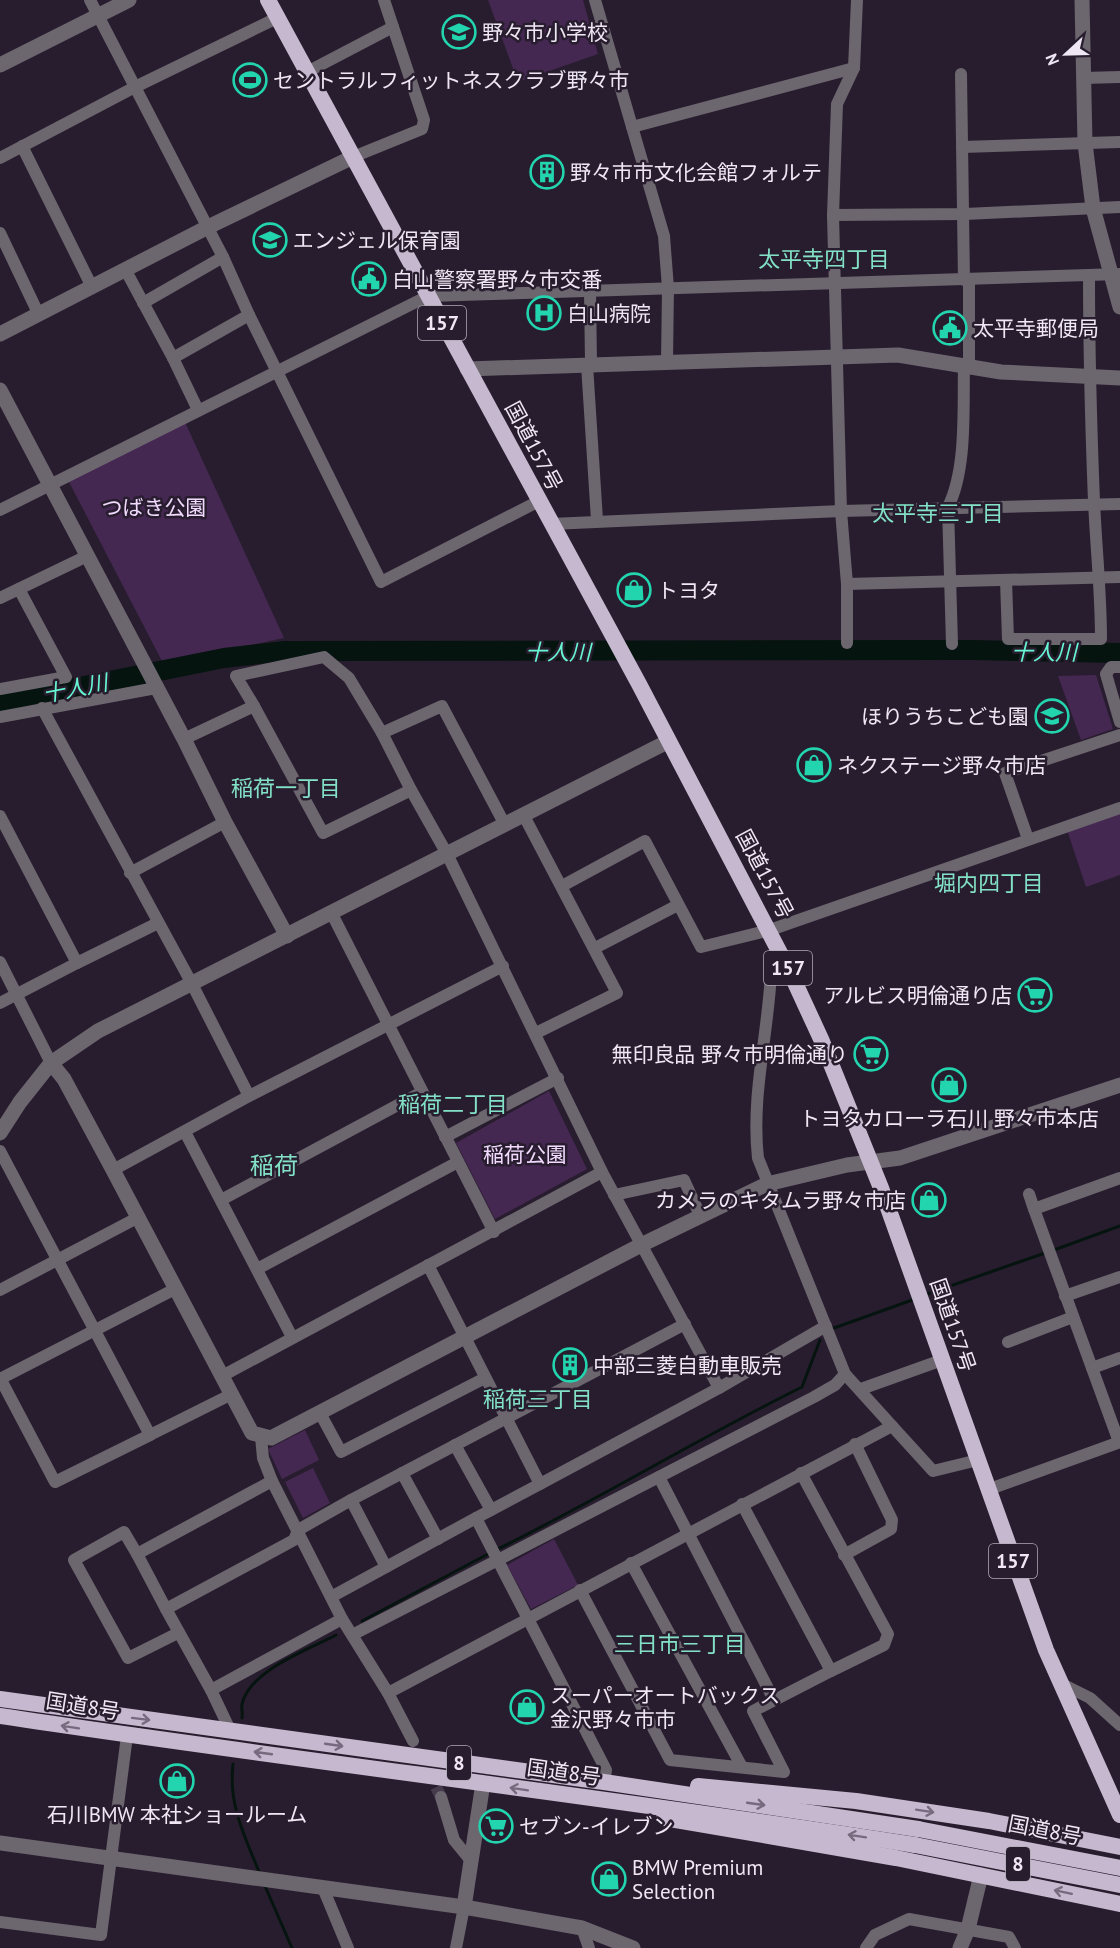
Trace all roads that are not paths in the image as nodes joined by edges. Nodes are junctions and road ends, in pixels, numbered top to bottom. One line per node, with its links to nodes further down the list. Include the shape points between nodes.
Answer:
1 (90, 0): 8 (street)
2 (129, 0): 8 (street)
3 (268, 0): 9 (highway, 国道157号 / 157)
4 (384, 0): 10 (street)
5 (595, 0): 18 (street)
6 (857, 0): 12 (street)
7 (1082, 0): 16 (street)
8 (98, 15): 11 (street); 17 (street)
9 (277, 18): 13 (highway, 国道157号 / 157); 17 (street)
10 (393, 27): 13 (street); 23 (street, via 424,120 422,129)
11 (0, 65)
12 (854, 68): 18 (street); 28 (street, via 837,104)
13 (307, 72): 23 (highway, 国道157号 / 157)
14 (961, 74): 22 (street)
15 (1120, 77): 16 (street)
16 (1083, 78): 20 (street)
17 (135, 87): 21 (street); 29 (street)
18 (632, 127): 38 (street, via 664,236)
19 (1120, 142): 20 (street)
20 (1085, 143): 22 (street); 26 (street)
21 (22, 146): 24 (street); 37 (street)
22 (962, 147): 27 (street)
23 (353, 157): 29 (street); 40 (highway, 国道157号 / 157)
24 (0, 158)
25 (1120, 207): 26 (street)
26 (1093, 208): 27 (street); 33 (street)
27 (965, 214): 28 (street); 35 (street)
28 (833, 215): 36 (street)
29 (208, 227): 31 (street); 32 (street)
30 (0, 233): 43 (street)
31 (223, 258): 41 (street); 44 (street)
32 (126, 269): 37 (street); 41 (street)
33 (1115, 274): 34 (street); 42 (street)
34 (1089, 275): 35 (street); 53 (street)
35 (966, 279): 36 (street); 50 (street)
36 (836, 283): 38 (street); 46 (street)
37 (92, 287): 43 (street)
38 (668, 288): 39 (street); 48 (street)
39 (590, 290): 40 (street); 49 (street)
40 (428, 296): 51 (highway, 国道157号 / 157); 52 (street)
41 (143, 303): 47 (street)
42 (1120, 307)
43 (39, 315): 45 (street)
44 (249, 315): 47 (street); 52 (street)
45 (0, 334)
46 (836, 355): 48 (street); 50 (street, via 898,355); 63 (street)
47 (173, 358): 56 (street)
48 (667, 361): 49 (street)
49 (589, 364): 51 (street); 64 (street)
50 (967, 367): 53 (street); 61 (street, via 962,441)
51 (467, 369): 58 (highway, 国道157号 / 157)
52 (277, 370): 56 (street); 58 (street, via 381,582)
53 (1089, 377): 54 (street); 60 (street)
54 (1120, 378)
55 (0, 390): 57 (street)
56 (198, 410): 57 (street)
57 (49, 484): 62 (street); 66 (street)
58 (539, 501): 65 (highway, 国道157号 / 157)
59 (1120, 504): 60 (street)
60 (1094, 505): 61 (street); 67 (street)
61 (948, 507): 63 (street); 69 (street)
62 (0, 510)
63 (842, 511): 64 (street); 71 (street)
64 (597, 520): 65 (street)
65 (551, 524): 86 (highway, 国道157号 / 157)
66 (87, 556): 72 (street); 77 (street)
67 (1101, 577): 68 (street); 70 (street); 70 (street, via 1101,639 1008,639)
68 (1120, 577)
69 (950, 580): 70 (street); 71 (street); 75 (street)
70 (1006, 580)
71 (847, 584): 74 (street)
72 (19, 589): 73 (street); 78 (street, via 66,677)
73 (0, 598)
74 (847, 644)
75 (952, 644)
76 (1120, 667): 82 (street, via 1111,667 1106,674)
77 (155, 685): 80 (street); 85 (street)
78 (0, 689)
79 (254, 706): 83 (street, via 236,676 324,657 349,678); 85 (street); 87 (street, via 323,833)
80 (42, 708): 81 (street); 95 (street)
81 (0, 717)
82 (1120, 722)
83 (382, 733): 87 (street); 92 (street, via 442,706)
84 (1120, 735): 93 (street, via 1005,773)
85 (184, 739): 91 (street)
86 (669, 741): 89 (street); 100 (highway, 国道157号 / 157)
87 (411, 790): 94 (street)
88 (1120, 807): 93 (street)
89 (523, 814): 92 (street); 96 (street)
90 (0, 816): 104 (street)
91 (225, 822): 95 (street); 101 (street)
92 (504, 823): 94 (street)
93 (1028, 838): 100 (street)
94 (447, 854): 98 (street); 105 (street)
95 (130, 873): 99 (street)
96 (562, 886): 97 (street, via 645,842); 102 (street)
97 (678, 905): 100 (street, via 701,947); 102 (street)
98 (332, 914): 101 (street); 110 (street)
99 (158, 923): 104 (street); 107 (street)
100 (770, 930): 106 (highway, 国道157号 / 157)
101 (287, 936): 107 (street)
102 (595, 948): 111 (street, via 617,993)
103 (0, 962): 108 (street)
104 (77, 963): 108 (street)
105 (503, 966): 110 (street); 111 (street)
106 (787, 966): 122 (highway, 国道157号 / 157); 126 (street, via 771,973 769,1018 759,1068 755,1130 758,1158)
107 (191, 982): 112 (street, via 98,1032); 116 (street)
108 (18, 994): 109 (street); 112 (street)
109 (0, 1002)
110 (388, 1025): 115 (street); 116 (street)
111 (536, 1033): 113 (street)
112 (51, 1063): 117 (street); 123 (street, via 64,1079)
113 (558, 1078): 119 (street); 124 (street)
114 (1120, 1085): 122 (street)
115 (422, 1092): 119 (street); 129 (street)
116 (249, 1095): 118 (street)
117 (0, 1132)
118 (185, 1132): 123 (street); 129 (street)
119 (445, 1137): 121 (street)
120 (0, 1151): 135 (street)
121 (458, 1162): 133 (street); 137 (street)
122 (872, 1164): 126 (street, via 847,1165); 150 (highway, 国道157号 / 157)
123 (113, 1170): 132 (street)
124 (602, 1172): 128 (street); 133 (street)
125 (1120, 1178): 130 (street)
126 (767, 1184): 131 (street); 144 (street)
127 (1029, 1194): 130 (street)
128 (614, 1195): 131 (street, via 684,1180); 134 (street)
129 (220, 1200): 137 (street)
130 (1034, 1209): 141 (street)
131 (700, 1215): 134 (street)
132 (137, 1218): 135 (street); 139 (street)
133 (494, 1232): 136 (street)
134 (641, 1245): 143 (street); 147 (street)
135 (58, 1258): 140 (street); 145 (street)
136 (428, 1265): 146 (street); 147 (street)
137 (257, 1269): 146 (street)
138 (1120, 1277): 141 (street)
139 (175, 1289): 145 (street); 153 (street)
140 (0, 1290)
141 (1065, 1296): 142 (street)
142 (1073, 1317): 148 (street); 151 (street)
143 (685, 1324): 155 (street); 159 (street)
144 (826, 1326): 152 (street); 155 (street)
145 (96, 1330): 161 (street); 161 (street, via 0,1378 55,1482)
146 (292, 1337): 153 (street)
147 (465, 1337): 154 (street); 158 (street)
148 (1008, 1342)
149 (1120, 1358): 151 (street)
150 (942, 1360): 156 (street); 166 (highway, 国道157号 / 157)
151 (1092, 1368): 163 (street)
152 (845, 1374): 156 (street); 169 (street, via 814,1397)
153 (222, 1376): 157 (street)
154 (485, 1378): 158 (street, via 341,1452); 159 (street)
155 (719, 1388): 171 (street)
156 (861, 1389): 160 (street)
157 (232, 1394): 161 (street); 162 (street, via 252,1433)
158 (320, 1413): 162 (street, via 272,1438)
159 (507, 1417): 165 (street); 171 (street)
160 (892, 1426): 164 (street); 166 (street, via 933,1471)
161 (150, 1435)
162 (261, 1437): 170 (street, via 263,1458)
163 (1120, 1442): 172 (street)
164 (855, 1444): 168 (street); 181 (street, via 892,1520 891,1529)
165 (455, 1445): 167 (street); 175 (street)
166 (978, 1460): 172 (highway, 国道157号 / 157)
167 (402, 1473): 173 (street); 179 (street)
168 (801, 1473): 174 (street); 181 (street)
169 (659, 1477): 178 (street); 182 (street)
170 (272, 1481): 177 (street); 180 (street)
171 (540, 1484): 175 (street)
172 (987, 1490): 193 (highway, 国道157号 / 157)
173 (351, 1500): 177 (street); 184 (street)
174 (742, 1504): 178 (street); 192 (street)
175 (490, 1510): 176 (street)
176 (476, 1518): 179 (street); 182 (street)
177 (298, 1530): 186 (street); 187 (street, via 294,1540)
178 (687, 1533): 183 (street); 197 (street)
179 (438, 1539): 184 (street)
180 (137, 1554): 187 (street); 190 (street, via 124,1532 74,1560 128,1658)
181 (844, 1555): 192 (street, via 888,1634 884,1645)
182 (497, 1559): 189 (street); 191 (street)
183 (631, 1563): 185 (street); 203 (street)
184 (386, 1567): 186 (street)
185 (580, 1590): 189 (street); 203 (street, via 670,1760)
186 (331, 1597): 188 (street)
187 (166, 1609): 190 (street)
188 (342, 1619): 191 (street); 194 (street)
189 (527, 1619): 195 (street); 205 (street)
190 (178, 1633): 194 (street)
191 (354, 1634): 195 (street)
192 (831, 1671): 197 (street)
193 (1060, 1683): 199 (street, via 1090,1698); 208 (highway, 国道157号 / 157)
194 (211, 1690): 200 (street)
195 (388, 1693): 202 (street)
196 (0, 1699): 200 (highway, 国道8号 / 8, one-way to 200)
197 (774, 1700): 203 (street, via 753,1711 784,1772)
198 (0, 1716): 201 (highway, 国道8号 / 8, one-way to 198)
199 (1120, 1725)
200 (230, 1730): 205 (highway, 国道8号 / 8, one-way to 205)
201 (127, 1736): 204 (highway, 国道8号 / 8, one-way to 201); 213 (street)
202 (413, 1741)
203 (742, 1767)
204 (483, 1783): 206 (highway, 国道8号 / 8, one-way to 204); 214 (street)
205 (610, 1783): 209 (highway, one-way to 209, via 763,1791); 210 (highway, 国道8号 / 8, one-way to 210)
206 (542, 1793): 210 (highway, 国道8号 / 8, one-way to 206); 216 (highway)
207 (441, 1797): 214 (street, via 454,1840)
208 (1120, 1815)
209 (989, 1821): 212 (highway); 216 (street)
210 (917, 1837): 215 (highway, 国道8号 / 8, bridge); 217 (highway, 国道8号 / 8, bridge)
211 (0, 1843): 213 (street)
212 (1120, 1847)
213 (111, 1859): 218 (street); 221 (street, via 101,1935)
214 (472, 1862): 220 (street)
215 (1120, 1868)
216 (981, 1875): 219 (highway, one-way to 216); 222 (street)
217 (1120, 1885)
218 (322, 1888): 220 (street); 224 (street)
219 (1120, 1905)
220 (464, 1907): 223 (street); 225 (street)
221 (0, 1922)
222 (968, 1929): 227 (street, via 909,1919 875,1935); 228 (street); 229 (street, via 1009,1937)
223 (583, 1942): 226 (street)
224 (348, 1948)
225 (456, 1948)
226 (633, 1948)
227 (866, 1948)
228 (960, 1948)
229 (1015, 1948)

